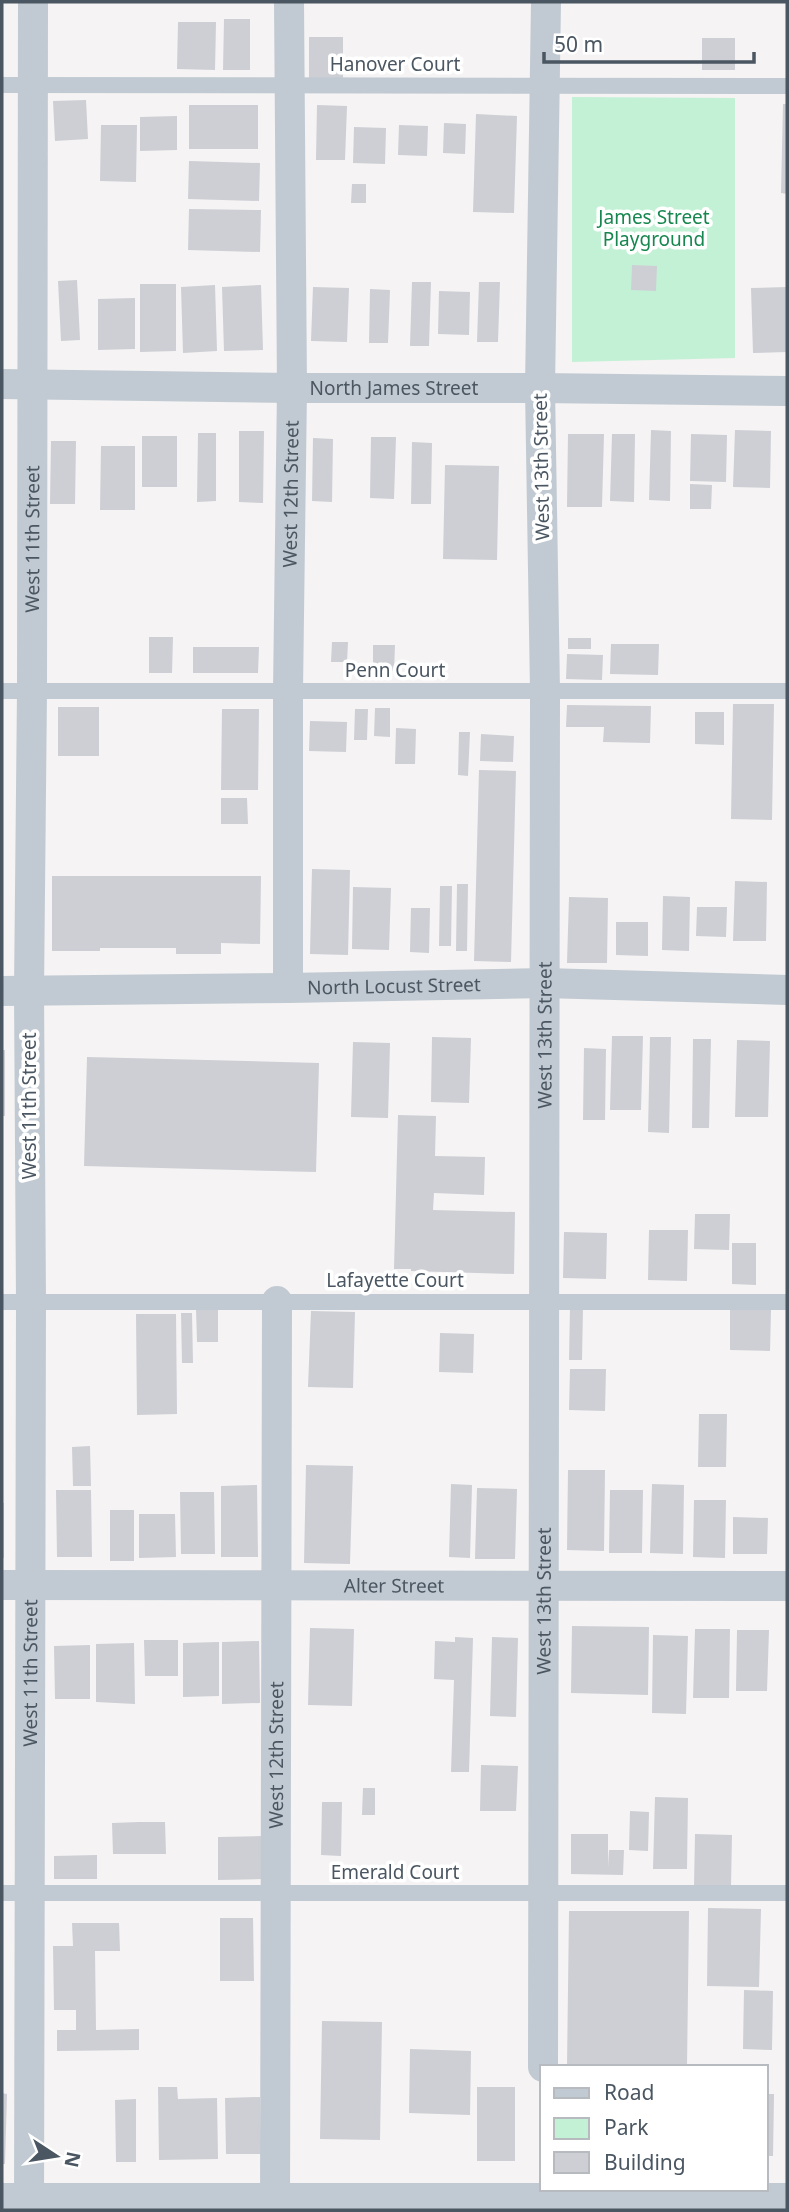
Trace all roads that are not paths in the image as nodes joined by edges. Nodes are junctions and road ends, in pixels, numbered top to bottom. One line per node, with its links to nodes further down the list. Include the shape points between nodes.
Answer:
1 (33, 2): 5 (street, West 11th Street)
2 (289, 2): 6 (street, West 12th Street)
3 (546, 2): 7 (street, West 13th Street)
4 (2, 85): 5 (lane, Hanover Court)
5 (33, 85): 6 (lane, Hanover Court); 9 (street, West 11th Street)
6 (289, 85): 7 (lane, Hanover Court); 11 (street, West 12th Street)
7 (546, 85): 8 (lane, Hanover Court); 10 (street, West 13th Street)
8 (787, 86)
9 (16, 384): 11 (street, North James Street); 14 (street, West 11th Street)
10 (540, 387): 11 (street, North James Street); 12 (street, North James Street); 16 (street, West 13th Street)
11 (292, 388): 15 (street, West 12th Street)
12 (787, 391)
13 (2, 691): 14 (lane, Penn Court)
14 (32, 691): 15 (lane, Penn Court); 21 (street, West 11th Street)
15 (288, 691): 16 (lane, Penn Court); 19 (street, West 12th Street)
16 (545, 691): 17 (lane, Penn Court); 18 (street, West 13th Street)
17 (787, 691)
18 (544, 983): 19 (street, North Locust Street); 20 (street, North Locust Street); 24 (street, West 13th Street)
19 (288, 988): 21 (street, North Locust Street)
20 (787, 990)
21 (15, 991): 22 (street, West 11th Street)
22 (16, 1301): 23 (lane, Lafayette Court); 26 (street, West 11th Street)
23 (277, 1301): 24 (lane, Lafayette Court); 27 (street, West 12th Street)
24 (544, 1301): 25 (lane, Lafayette Court); 28 (street, West 13th Street)
25 (787, 1302)
26 (16, 1586): 27 (street, Alter Street); 30 (street, West 11th Street)
27 (276, 1586): 28 (street, Alter Street); 31 (street, West 12th Street)
28 (544, 1586): 29 (street, Alter Street); 32 (street, West 13th Street)
29 (787, 1586)
30 (16, 1893): 31 (lane, Emerald Court); 37 (street, West 11th Street)
31 (276, 1893): 32 (lane, Emerald Court); 38 (street, West 12th Street)
32 (543, 1893): 33 (lane, Emerald Court); 34 (street, West 13th Street)
33 (787, 1893)
34 (543, 2065)
35 (787, 2198): 36 (street)
36 (543, 2199): 38 (street)
37 (20, 2202): 38 (street)
38 (275, 2204)

